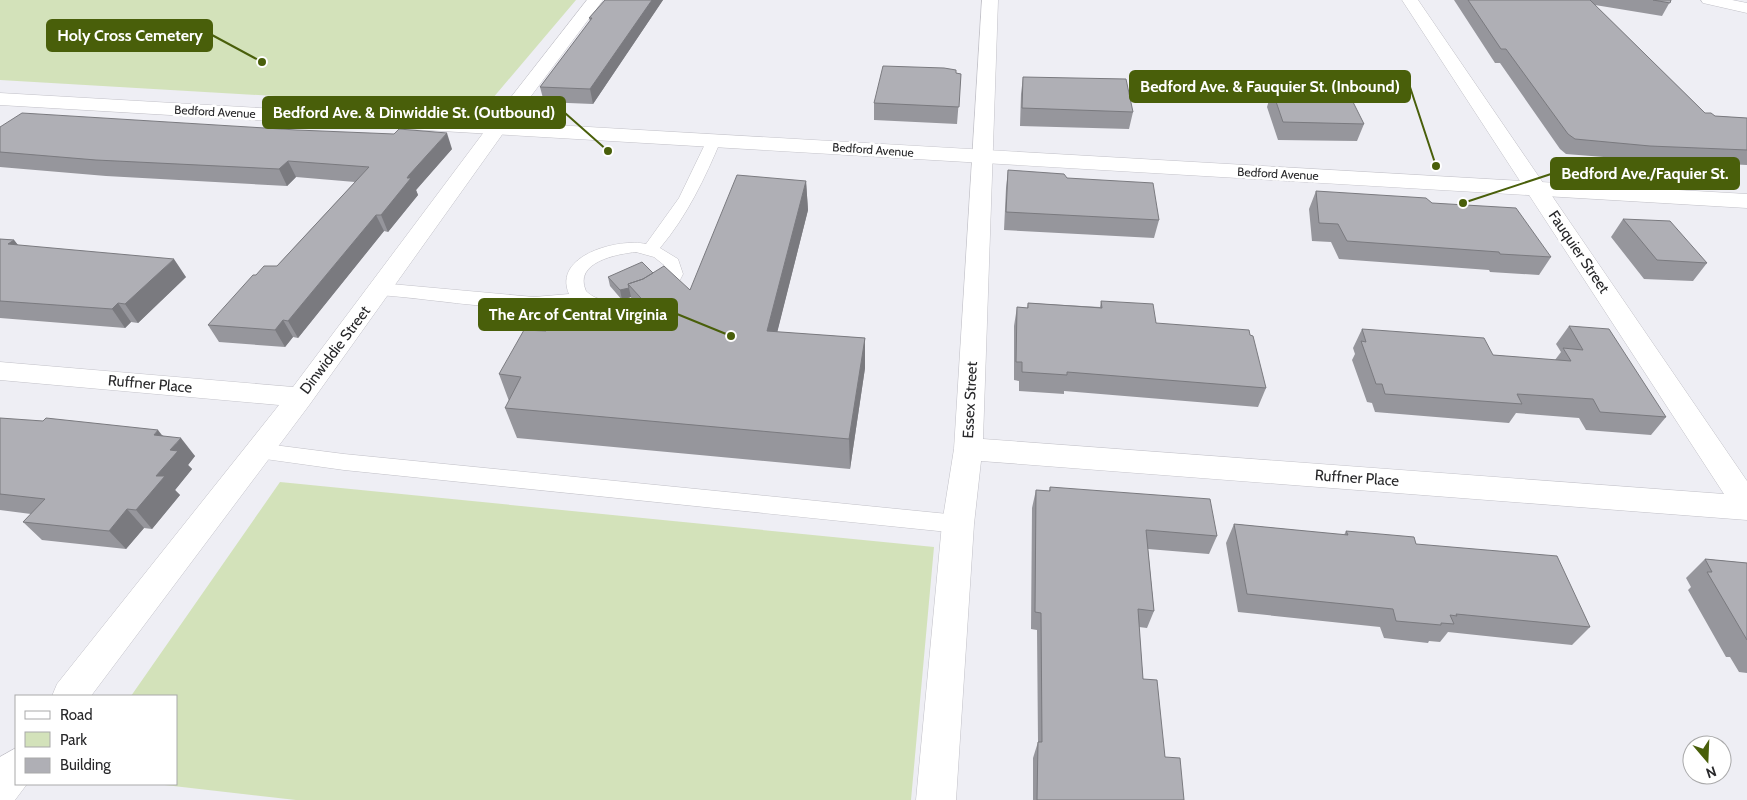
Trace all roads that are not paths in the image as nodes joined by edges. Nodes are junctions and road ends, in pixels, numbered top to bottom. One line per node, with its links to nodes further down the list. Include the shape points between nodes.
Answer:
1 (595, 0): 7 (street, Dinwiddie Street)
2 (990, 0): 9 (street, Essex Street)
3 (1410, 0): 10 (street, Fauquier Street)
4 (1709, 0): 5 (street)
5 (1747, 8)
6 (0, 99): 7 (street, Bedford Avenue)
7 (497, 128): 8 (street, Bedford Avenue); 13 (street, Dinwiddie Street)
8 (714, 140): 9 (street, Bedford Avenue); 12 (lane, via 669,228)
9 (982, 157): 10 (street, Bedford Avenue); 17 (street, Essex Street)
10 (1536, 188): 11 (street, Bedford Avenue); 19 (street, Fauquier Street)
11 (1747, 201)
12 (651, 249): 14 (lane, via 620,249 592,259 580,268 575,278 574,289); 14 (lane, via 672,261 676,270 668,290 642,305 616,309 592,305)
13 (380, 289): 14 (lane, via 534,303); 16 (street, Dinwiddie Street)
14 (580, 298)
15 (0, 371): 16 (street, Ruffner Place)
16 (300, 396): 18 (street, Dinwiddie Street)
17 (968, 449): 19 (street, Ruffner Place); 20 (street, Essex Street)
18 (258, 451): 20 (lane); 21 (street, Dinwiddie Street)
19 (1747, 506)
20 (958, 524): 24 (street, Essex Street)
21 (71, 695)
22 (15, 768): 23 (street)
23 (0, 788)
24 (936, 800)

